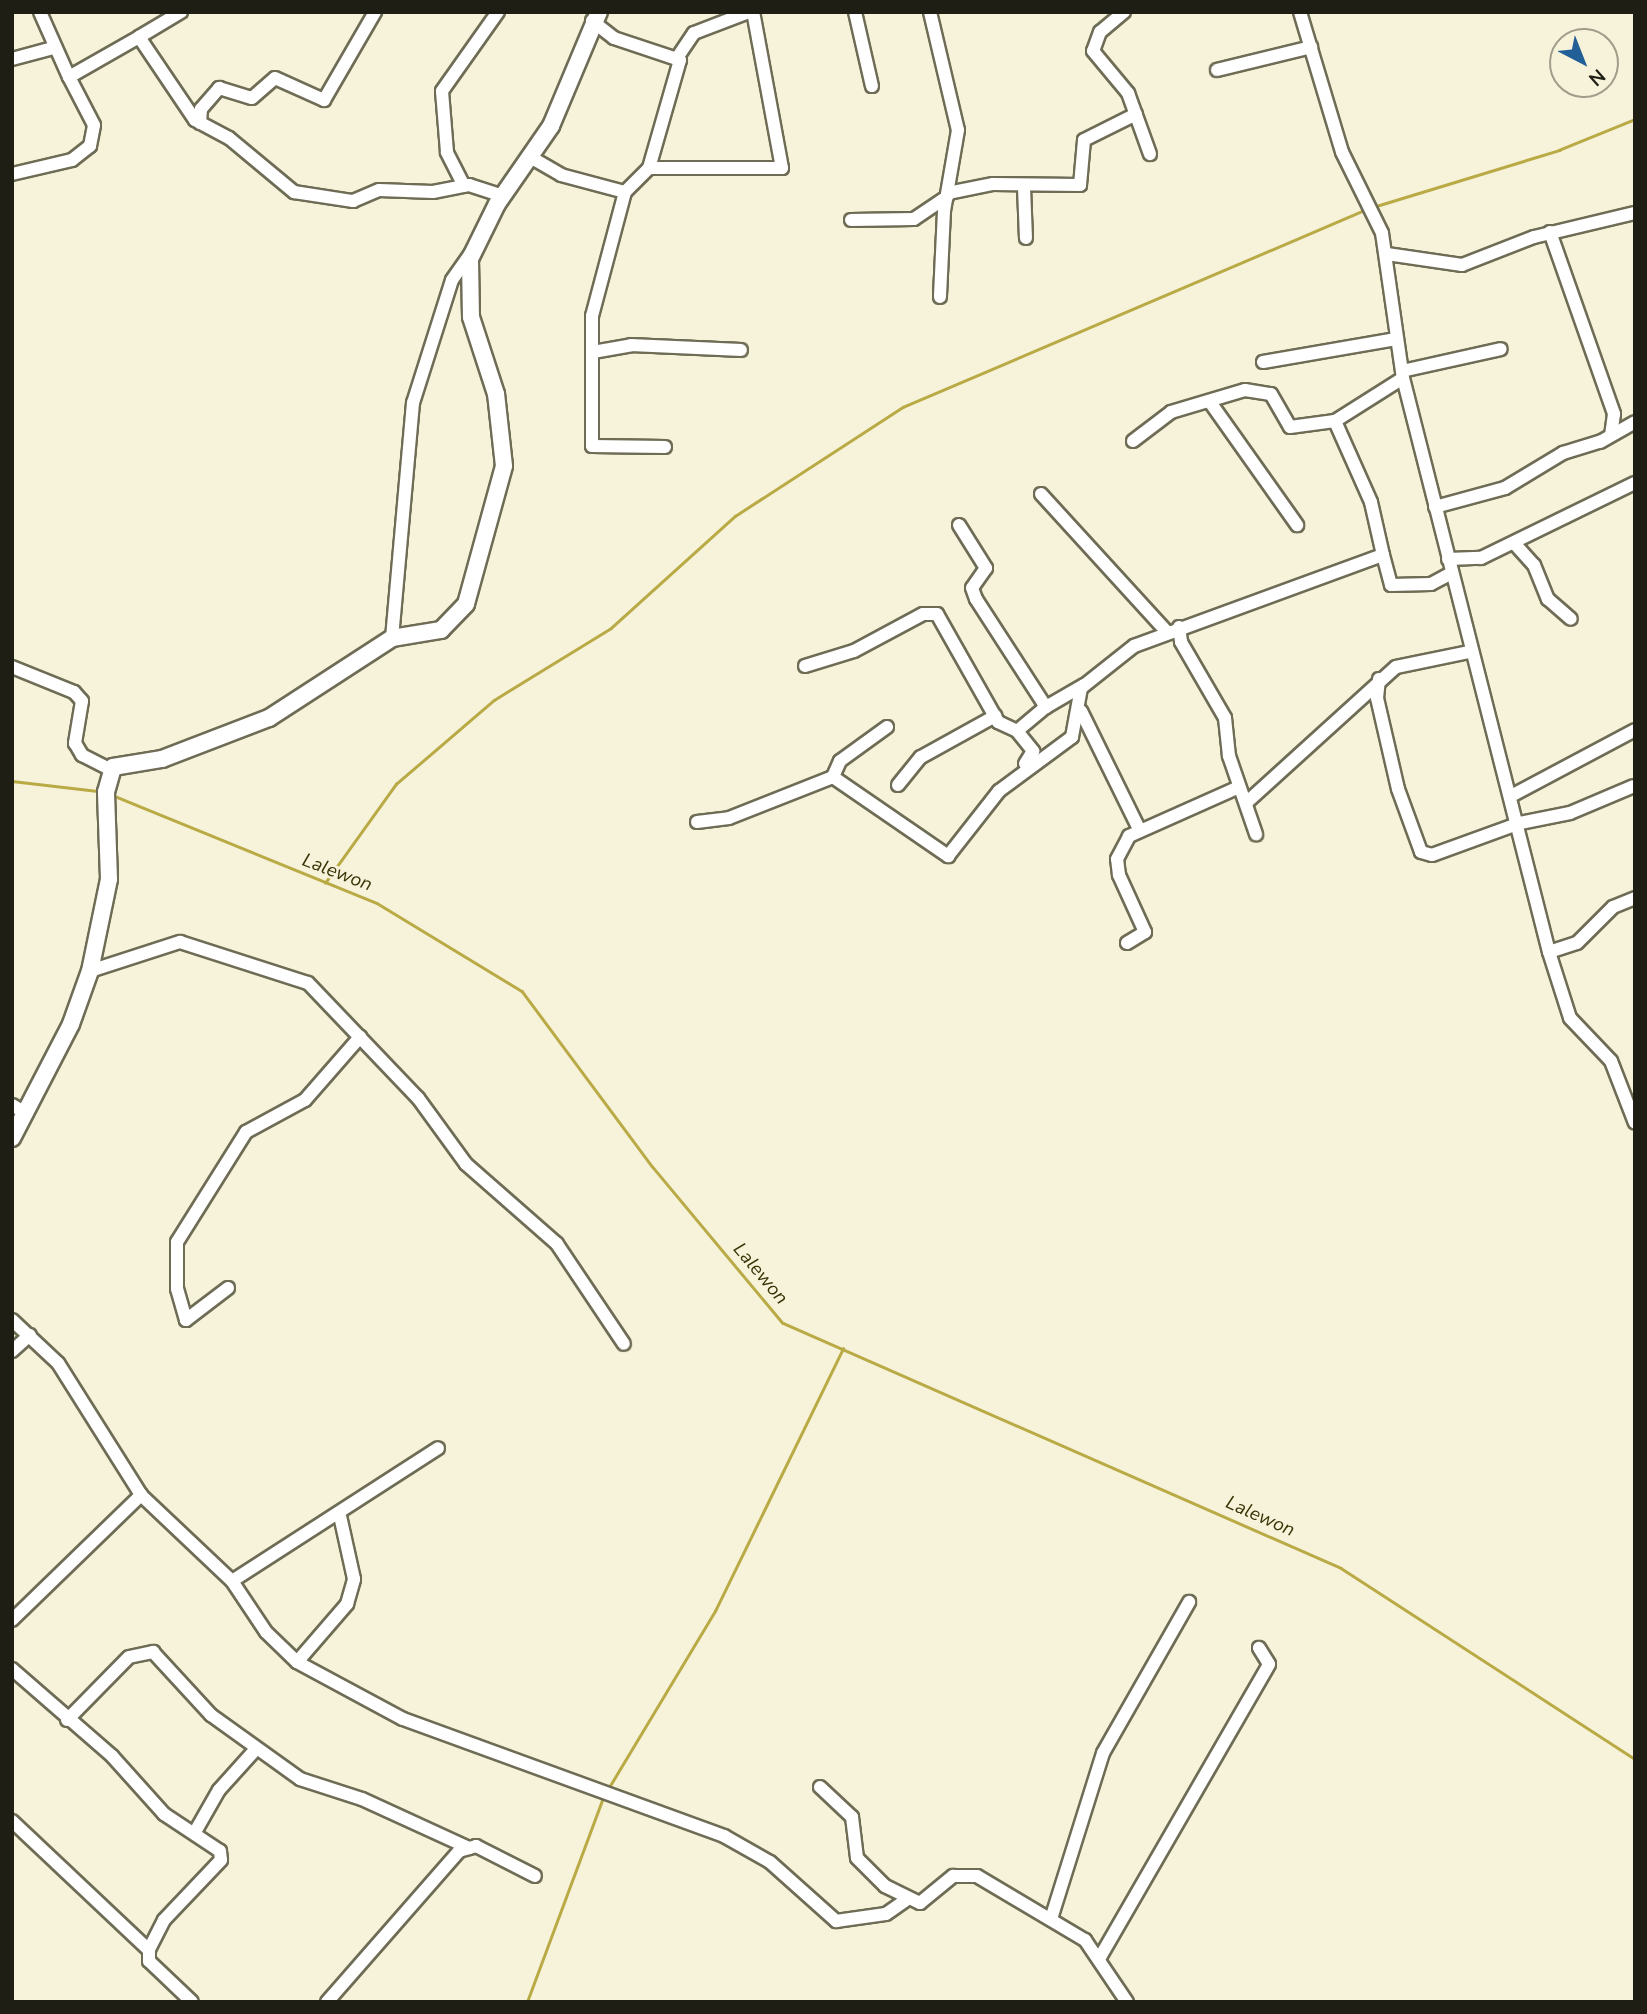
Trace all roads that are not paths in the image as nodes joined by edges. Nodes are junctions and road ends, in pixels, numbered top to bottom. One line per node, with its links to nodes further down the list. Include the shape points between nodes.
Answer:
1 (40, 12): 13 (street)
2 (181, 12): 11 (street)
3 (375, 12): 20 (street, via 324,100 275,78 252,98 219,88 201,109)
4 (498, 12): 25 (street, via 442,91 447,152)
5 (751, 12): 14 (street, via 694,33); 23 (street, via 782,168)
6 (855, 12): 18 (street)
7 (930, 12): 28 (street, via 958,130)
8 (1124, 12): 19 (street, via 1100,32 1093,51 1128,93)
9 (1300, 12): 12 (street)
10 (592, 18): 14 (street, via 614,38); 22 (street, via 551,126)
11 (139, 37): 17 (street); 20 (street)
12 (1311, 47): 16 (street); 35 (street, via 1342,152)
13 (54, 48): 15 (street); 17 (street)
14 (677, 58): 23 (street, via 681,65)
15 (12, 59)
16 (1217, 71)
17 (69, 77): 24 (street, via 94,125 90,146 72,160)
18 (872, 86)
19 (1136, 114): 21 (street); 26 (street, via 1084,140 1080,185)
20 (200, 123): 25 (street, via 229,138 282,186 318,199)
21 (1150, 154)
22 (532, 158): 27 (street, via 561,175); 29 (street)
23 (649, 168): 27 (street)
24 (12, 174)
25 (464, 186): 29 (street)
26 (1024, 187): 28 (street, via 993,184); 33 (street)
27 (625, 192): 40 (street, via 592,316)
28 (947, 195): 31 (street, via 914,219); 36 (street)
29 (502, 196): 34 (street)
30 (1635, 214): 32 (street)
31 (852, 220)
32 (1550, 232): 35 (street, via 1462,264); 46 (street, via 1614,414)
33 (1026, 238)
34 (472, 251): 61 (street, via 452,280 413,403); 61 (street, via 471,317 496,394 504,466 488,506 466,604 441,629)
35 (1387, 254): 37 (street)
36 (940, 297)
37 (1396, 339): 41 (street); 42 (street)
38 (1501, 349): 42 (street)
39 (741, 350): 40 (street, via 631,345)
40 (593, 352): 48 (street, via 592,446)
41 (1263, 362)
42 (1402, 374): 44 (street); 51 (street)
43 (1210, 402): 44 (street, via 1262,390 1271,394 1290,428); 47 (street, via 1171,412); 53 (street)
44 (1335, 421): 55 (street, via 1371,502)
45 (1635, 422): 46 (street)
46 (1611, 435): 51 (street, via 1563,453 1505,488)
47 (1133, 441)
48 (665, 447)
49 (1635, 483): 54 (street)
50 (1041, 494): 60 (street)
51 (1435, 507): 56 (street)
52 (959, 525): 68 (street, via 986,568 972,588 976,599)
53 (1297, 525)
54 (1514, 543): 56 (street, via 1475,560); 58 (street, via 1534,565 1548,599)
55 (1382, 555): 57 (street, via 1391,585 1431,584); 59 (street)
56 (1448, 559): 57 (street)
57 (1450, 574): 62 (street)
58 (1571, 619)
59 (1179, 627): 60 (street); 78 (street, via 1181,642 1225,718)
60 (1166, 631): 66 (street, via 1110,661)
61 (392, 638): 73 (street, via 268,718 162,759 123,762)
62 (1469, 652): 65 (street, via 1396,667); 79 (street)
63 (805, 666): 69 (street, via 855,651 923,614 937,614)
64 (12, 667): 73 (street, via 74,692 82,701 75,743 82,755)
65 (1379, 679): 80 (street); 82 (street, via 1377,698 1398,789 1421,852 1432,855)
66 (1084, 685): 67 (street); 68 (street)
67 (1077, 702): 74 (street, via 1076,732); 83 (street)
68 (1046, 707): 72 (street)
69 (995, 716): 72 (street); 76 (street, via 921,757)
70 (887, 727): 75 (street, via 840,761)
71 (1635, 730): 79 (street)
72 (1017, 731): 74 (street, via 1033,751)
73 (111, 770): 88 (street, via 109,879)
74 (1021, 771): 75 (street, via 948,856)
75 (833, 777): 81 (street, via 729,818)
76 (898, 785)
77 (1634, 786): 82 (street, via 1570,813)
78 (1239, 787): 80 (street); 83 (street)
79 (1511, 796): 82 (street)
80 (1245, 803): 84 (street)
81 (697, 822)
82 (1520, 823): 87 (street)
83 (1138, 827): 86 (street, via 1117,859 1145,932)
84 (1256, 834)
85 (1635, 898): 87 (street, via 1613,907 1577,943)
86 (1128, 943)
87 (1549, 952): 92 (street, via 1570,1018 1611,1061)
88 (90, 971): 89 (street, via 170,943 190,943 308,983); 91 (street)
89 (360, 1037): 94 (street, via 305,1100 246,1132 177,1242 177,1289 186,1320); 97 (street, via 418,1098 466,1164 557,1244)
90 (12, 1105): 91 (street)
91 (27, 1114): 93 (street)
92 (1635, 1123)
93 (12, 1138)
94 (228, 1288)
95 (12, 1320): 96 (street)
96 (30, 1335): 98 (street); 100 (street, via 74,1385)
97 (624, 1344)
98 (12, 1351)
99 (438, 1448): 101 (street)
100 (141, 1495): 102 (street); 104 (street)
101 (340, 1516): 102 (street); 106 (street, via 354,1579 347,1604)
102 (232, 1581): 106 (street, via 266,1632)
103 (1189, 1602): 116 (street, via 1103,1753)
104 (12, 1620)
105 (1259, 1648): 118 (street, via 1269,1664)
106 (297, 1662): 115 (street, via 403,1718 724,1836 770,1862 836,1921 886,1914)
107 (12, 1669): 108 (street)
108 (67, 1720): 109 (street, via 130,1657 153,1652 211,1715); 112 (street, via 112,1756 164,1814)
109 (255, 1750): 112 (street, via 219,1790); 113 (street, via 310,1784 362,1799)
110 (820, 1787): 115 (street, via 857,1825 857,1858)
111 (12, 1821): 117 (street)
112 (195, 1832): 117 (street, via 218,1847 220,1860 164,1920)
113 (469, 1848): 114 (street); 120 (street, via 362,1954)
114 (535, 1876)
115 (906, 1900): 116 (street, via 920,1903 946,1879 967,1874)
116 (1051, 1919): 118 (street, via 1086,1940)
117 (149, 1951): 119 (street, via 149,1961)
118 (1099, 1959): 121 (street)
119 (192, 2002)
120 (327, 2002)
121 (1127, 2002)

